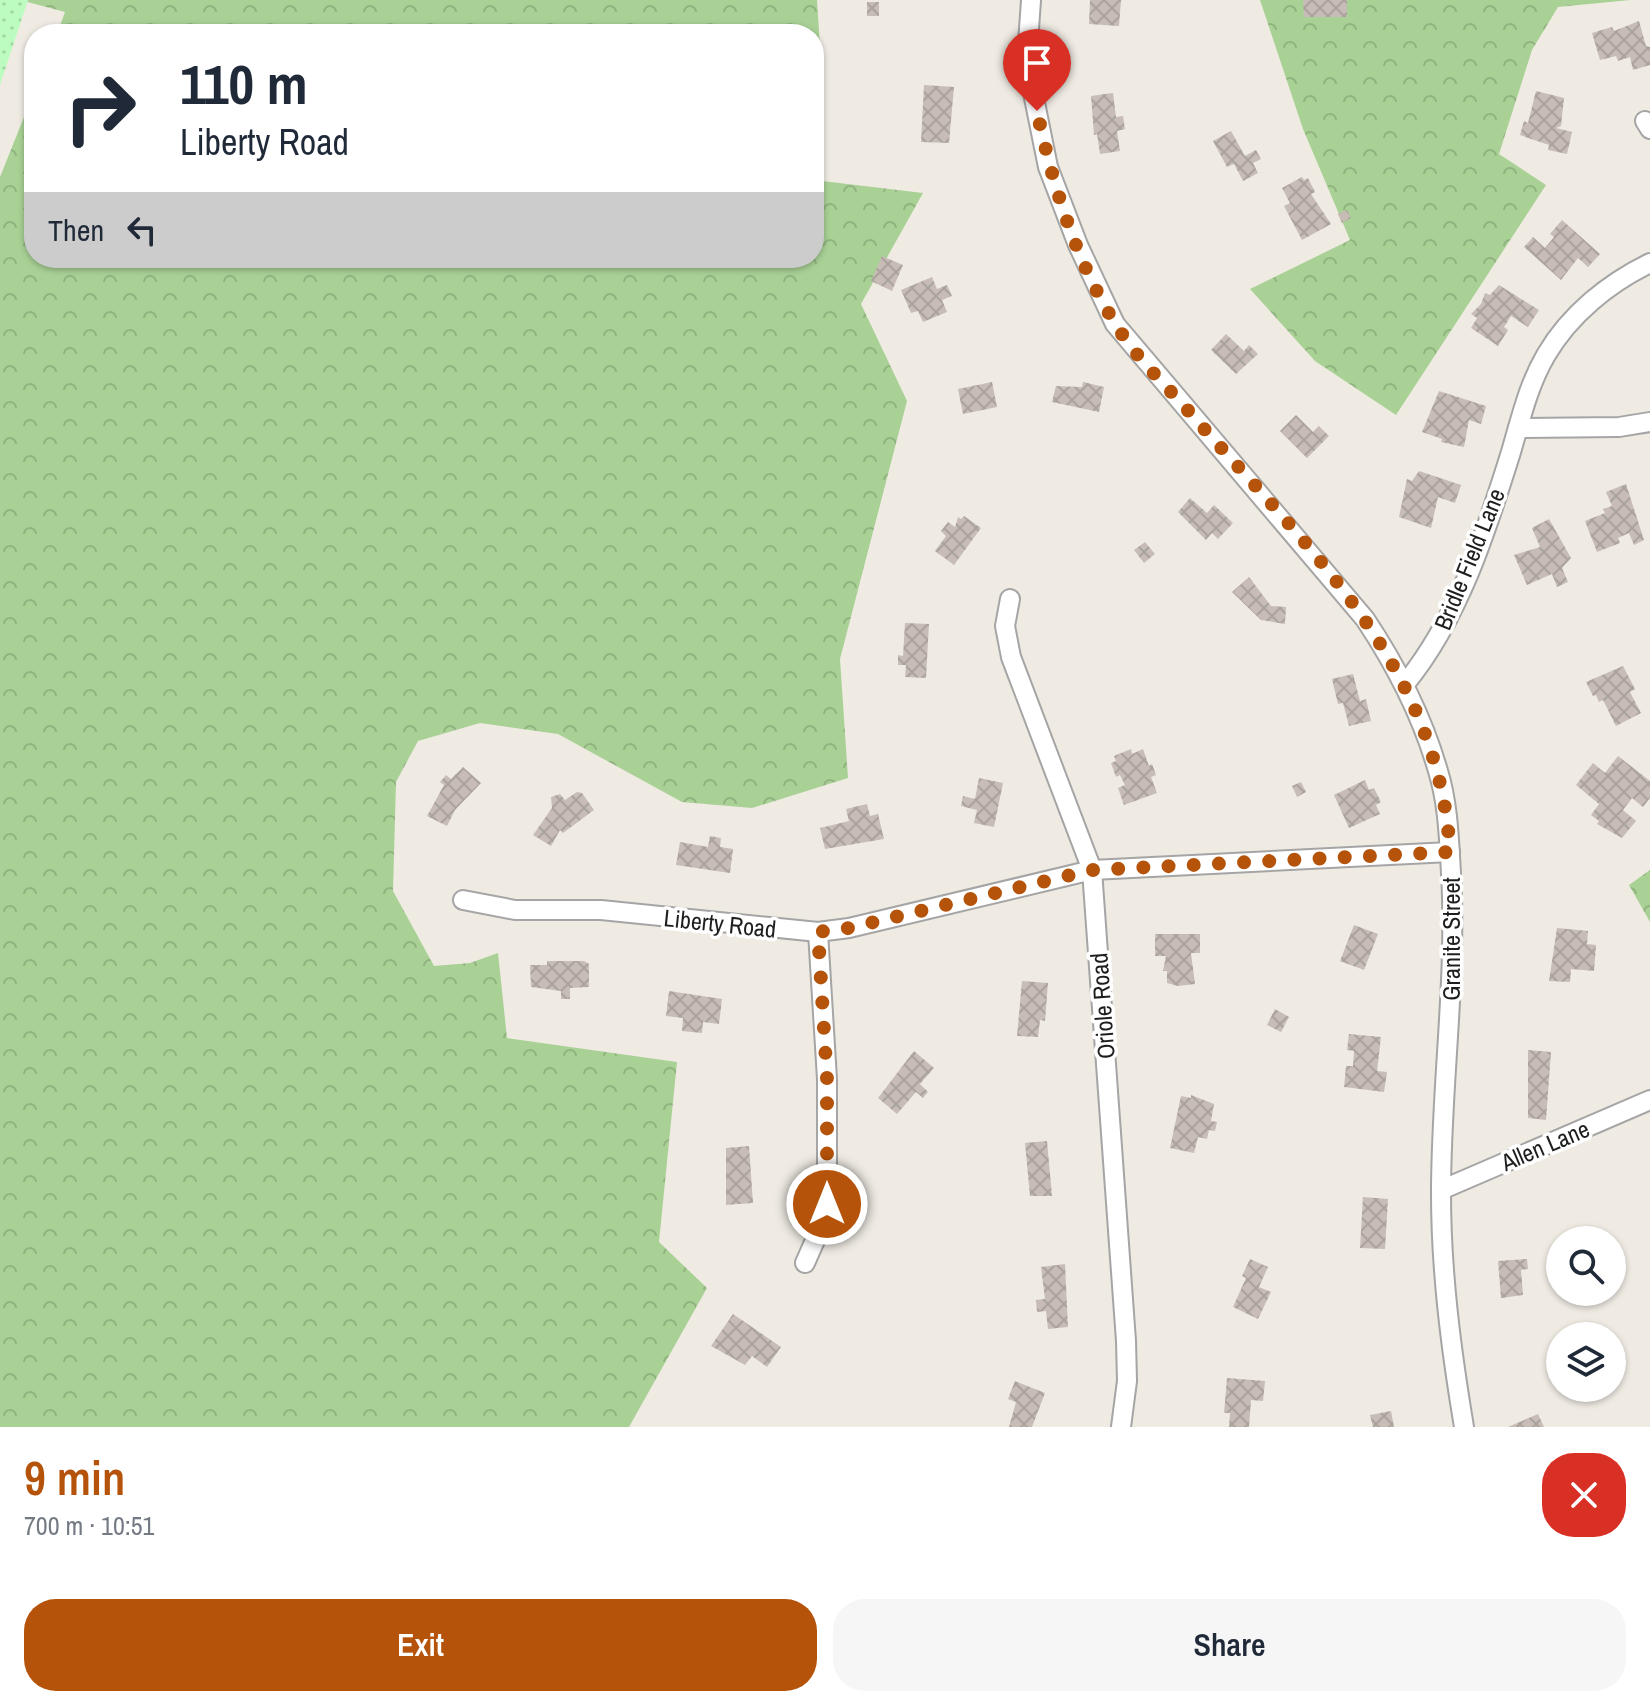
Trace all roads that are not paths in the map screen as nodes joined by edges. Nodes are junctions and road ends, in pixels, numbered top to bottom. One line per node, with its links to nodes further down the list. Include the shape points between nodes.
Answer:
1 (1031, 0): 6 (street, Granite Street, via 1031,83 1048,167 1115,324 1334,578)
2 (1650, 263): 4 (street, Bridle Field Lane, via 1619,278 1581,311 1548,352 1527,391)
3 (1650, 422): 4 (street)
4 (1518, 428): 6 (street, Bridle Field Lane, via 1463,587 1439,635)
5 (1010, 599): 8 (street, Oriole Road, via 1005,626 1011,657)
6 (1405, 684): 7 (street, Granite Street, via 1439,773)
7 (1450, 852): 8 (street, Liberty Road); 12 (street, Granite Street, via 1455,939)
8 (1092, 870): 10 (street, Liberty Road); 14 (street, Oriole Road, via 1126,1341)
9 (463, 900): 10 (street, Liberty Road, via 515,910 601,910)
10 (818, 932): 13 (street, via 827,1079 827,1204)
11 (1650, 1100): 12 (street, Allen Lane)
12 (1441, 1190): 15 (street, Granite Street, via 1443,1267)
13 (805, 1263)
14 (1121, 1427)
15 (1464, 1427)

